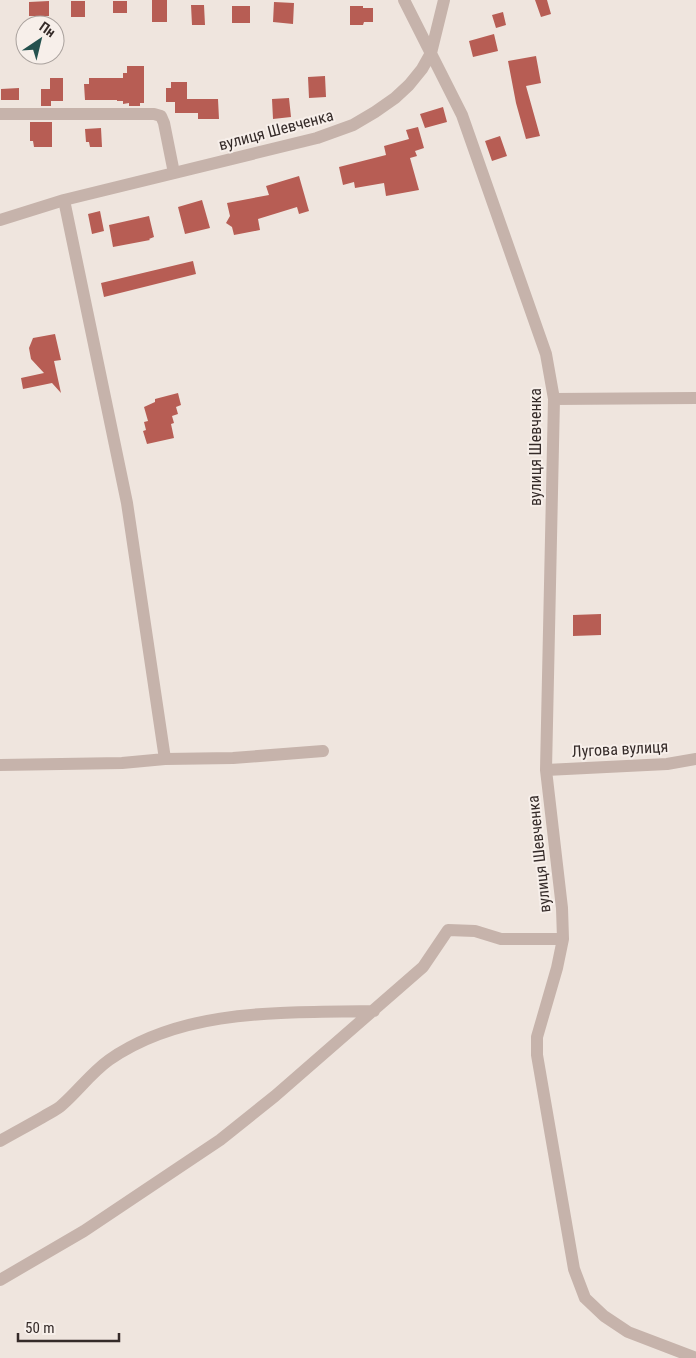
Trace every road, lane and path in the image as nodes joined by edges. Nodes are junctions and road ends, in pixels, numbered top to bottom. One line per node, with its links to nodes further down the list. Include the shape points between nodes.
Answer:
1 (404, 0): 3 (street)
2 (444, 0): 3 (street)
3 (430, 53): 5 (street, вулиця Шевченка, via 422,69 395,98 353,125 317,138); 9 (street, вулиця Шевченка, via 465,124 546,354)
4 (0, 114): 5 (street, via 161,116)
5 (174, 173): 6 (street, вулиця Шевченка)
6 (64, 200): 7 (street, вулиця Шевченка); 11 (street, via 127,503)
7 (0, 220)
8 (696, 398): 9 (street)
9 (554, 399): 14 (street, вулиця Шевченка)
10 (324, 751): 11 (street)
11 (165, 759): 13 (street)
12 (696, 759): 14 (street, Лугова вулиця, via 667,764)
13 (0, 765)
14 (546, 770): 15 (street, вулиця Шевченка)
15 (563, 939): 16 (street, via 501,939 475,931 448,930 423,967); 19 (street, вулиця Шевченка, via 537,1037 574,1269 585,1298 604,1316 628,1332)
16 (374, 1011): 17 (street, via 258,1014 168,1031 109,1060 61,1106); 18 (street, via 220,1140 84,1231)
17 (0, 1141)
18 (0, 1280)
19 (696, 1358)

